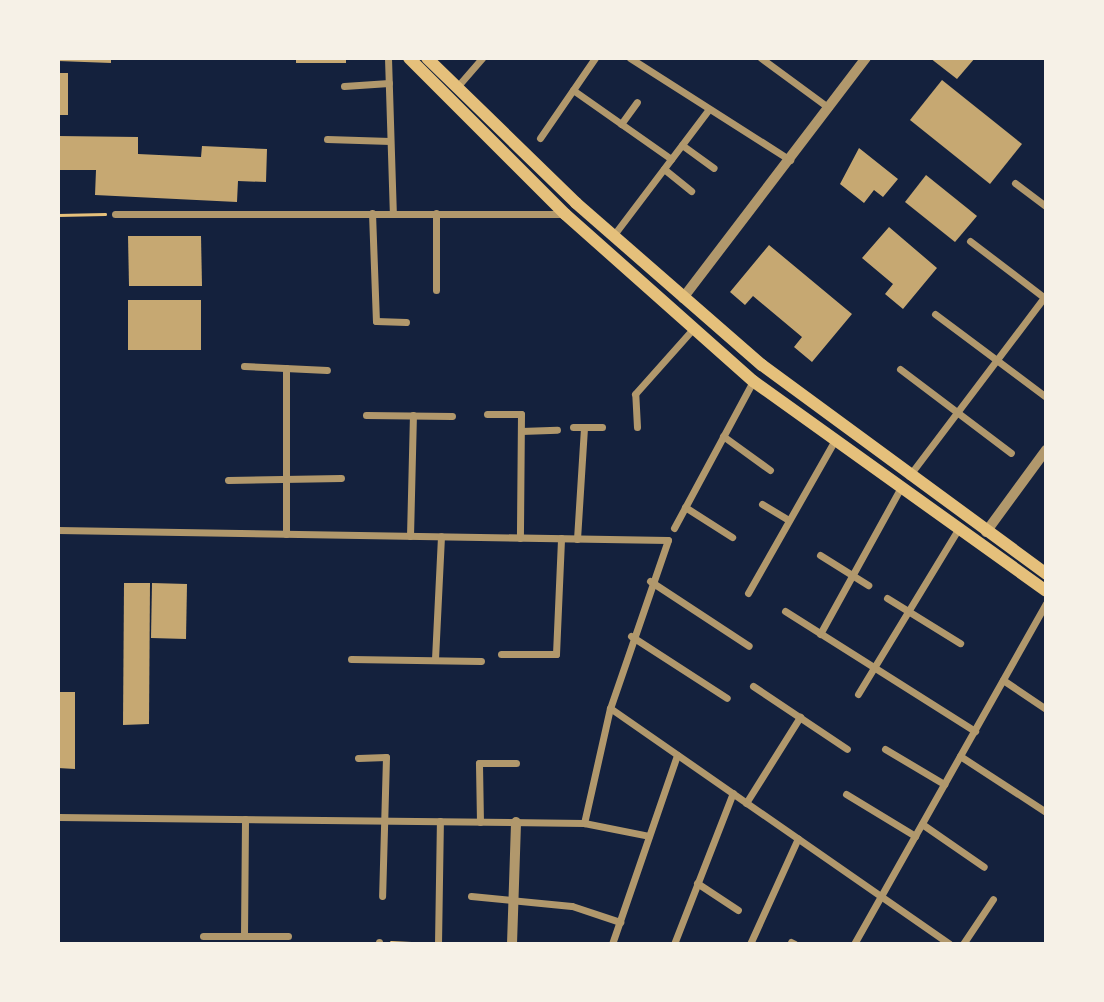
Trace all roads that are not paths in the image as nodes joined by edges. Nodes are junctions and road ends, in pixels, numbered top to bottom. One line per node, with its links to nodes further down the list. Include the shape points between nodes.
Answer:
1 (388, 58): 9 (street)
2 (409, 58): 12 (main road)
3 (428, 58): 12 (main road)
4 (482, 58): 12 (street)
5 (596, 58): 11 (street)
6 (630, 58): 15 (street)
7 (761, 58): 14 (street)
8 (866, 58): 14 (street)
9 (389, 83): 10 (street); 19 (street)
10 (344, 86)
11 (573, 90): 16 (street); 17 (street)
12 (452, 92): 27 (main road); 33 (main road)
13 (637, 102): 16 (street)
14 (829, 108): 22 (street)
15 (709, 109): 20 (street); 22 (street)
16 (621, 124): 21 (street)
17 (540, 138)
18 (327, 139): 19 (street)
19 (390, 141): 30 (street)
20 (682, 145): 21 (street); 23 (street)
21 (671, 159): 24 (street)
22 (790, 160): 39 (street)
23 (714, 168)
24 (664, 169): 26 (street); 34 (street)
25 (1015, 183): 28 (street)
26 (691, 191)
27 (576, 202): 33 (main road); 34 (main road)
28 (1046, 206)
29 (372, 213): 30 (street); 32 (street); 43 (street, via 376,321)
30 (393, 213): 31 (street)
31 (436, 213): 33 (street); 37 (street)
32 (115, 214)
33 (565, 214): 36 (main road)
34 (613, 236): 36 (main road); 39 (main road)
35 (970, 241): 38 (street)
36 (603, 248): 40 (main road)
37 (436, 290)
38 (1046, 297): 45 (street)
39 (683, 299): 40 (main road); 42 (main road)
40 (672, 310): 44 (main road)
41 (935, 314): 45 (street)
42 (704, 317): 44 (main road); 46 (main road)
43 (406, 322)
44 (693, 329): 51 (main road); 62 (street, via 635,394)
45 (998, 360): 52 (street); 53 (street)
46 (762, 365): 51 (main road); 58 (main road)
47 (244, 366): 48 (street)
48 (286, 368): 50 (street); 72 (street)
49 (900, 369): 53 (street)
50 (327, 370)
51 (753, 380): 65 (street); 66 (main road)
52 (1046, 397)
53 (958, 413): 68 (street); 70 (street)
54 (487, 414): 64 (street, via 521,414)
55 (366, 415): 56 (street)
56 (413, 415): 57 (street); 84 (street)
57 (452, 416)
58 (844, 426): 66 (main road); 70 (main road)
59 (573, 427): 60 (street)
60 (584, 427): 61 (street); 89 (street)
61 (602, 427)
62 (638, 427)
63 (558, 430): 64 (street)
64 (521, 431): 87 (street)
65 (723, 436): 69 (street); 76 (street)
66 (835, 440): 74 (main road); 78 (street)
67 (1046, 450): 82 (street)
68 (1011, 453)
69 (770, 470)
70 (909, 476): 74 (main road); 77 (main road)
71 (341, 478): 72 (street)
72 (286, 479): 73 (street); 83 (street)
73 (228, 480)
74 (900, 489): 81 (main road); 93 (street)
75 (762, 504): 78 (street)
76 (685, 507): 79 (street); 86 (street)
77 (965, 518): 81 (main road); 82 (main road)
78 (789, 520): 97 (street)
79 (674, 528)
80 (58, 530): 83 (street)
81 (957, 531): 90 (main road); 101 (street)
82 (986, 532): 90 (main road); 92 (main road)
83 (286, 534): 84 (street)
84 (410, 536): 85 (street)
85 (441, 536): 87 (street); 108 (street)
86 (732, 537)
87 (520, 538): 88 (street)
88 (561, 538): 89 (street); 106 (street, via 556,654)
89 (577, 539): 94 (street, via 668,540)
90 (978, 543): 96 (main road)
91 (820, 555): 93 (street)
92 (1046, 574)
93 (852, 575): 95 (street); 102 (street)
94 (650, 581): 103 (street); 105 (street)
95 (868, 585)
96 (1046, 591)
97 (748, 593)
98 (887, 598): 101 (street)
99 (1046, 603): 111 (street)
100 (785, 611): 102 (street)
101 (909, 612): 104 (street); 110 (street)
102 (820, 634): 110 (street)
103 (631, 636): 114 (street); 115 (street)
104 (960, 643)
105 (749, 646)
106 (501, 654)
107 (351, 659): 108 (street)
108 (435, 659): 109 (street)
109 (481, 661)
110 (874, 668): 113 (street); 118 (street)
111 (1003, 680): 116 (street); 118 (street)
112 (752, 686): 117 (street)
113 (858, 694)
114 (727, 698)
115 (610, 708): 121 (street); 136 (street)
116 (1046, 709)
117 (800, 717): 119 (street); 128 (street)
118 (975, 731): 122 (street)
119 (847, 749)
120 (885, 749): 125 (street)
121 (677, 755): 126 (street); 138 (street)
122 (960, 756): 125 (street); 129 (street)
123 (358, 758): 132 (street, via 386,757)
124 (516, 763): 134 (street, via 479,763)
125 (944, 784): 137 (street)
126 (733, 793): 128 (street); 142 (street)
127 (846, 794): 139 (street)
128 (746, 803): 140 (street)
129 (1046, 812)
130 (58, 817): 131 (street)
131 (245, 819): 132 (street); 151 (street)
132 (383, 821): 133 (street); 143 (street)
133 (440, 821): 134 (street); 153 (street)
134 (480, 822): 135 (street)
135 (516, 822): 136 (street); 146 (street)
136 (584, 823): 138 (street)
137 (922, 824): 139 (street); 141 (street)
138 (649, 836): 149 (street)
139 (915, 836): 145 (street)
140 (798, 838): 145 (street); 157 (street)
141 (984, 867)
142 (697, 883): 148 (street); 156 (street)
143 (382, 896)
144 (471, 896): 146 (street)
145 (881, 897): 158 (street); 159 (street)
146 (514, 898): 149 (street, via 572,906); 154 (street)
147 (993, 899): 160 (street)
148 (738, 910)
149 (620, 922): 155 (street)
150 (203, 936): 151 (street)
151 (244, 936): 152 (street)
152 (288, 936)
153 (438, 944)
154 (512, 944)
155 (612, 944)
156 (674, 944)
157 (750, 944)
158 (854, 944)
159 (949, 944)
160 (963, 944)

